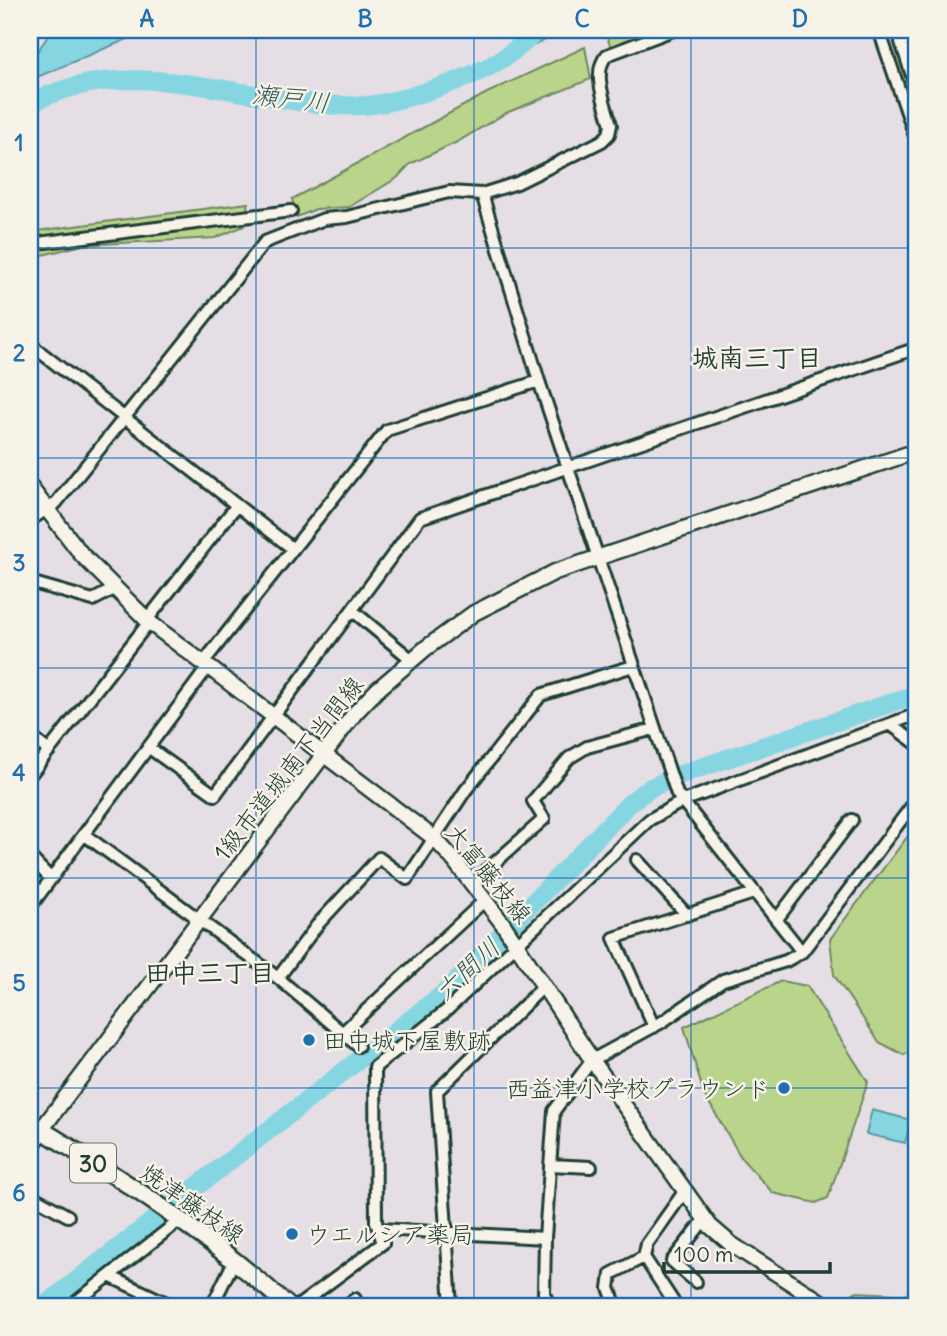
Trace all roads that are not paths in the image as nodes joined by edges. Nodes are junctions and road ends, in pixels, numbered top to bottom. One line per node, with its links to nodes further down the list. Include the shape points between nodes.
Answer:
1 (673, 30): 6 (street, via 607,55 601,62 599,72 611,125 602,141 517,183)
2 (879, 30): 5 (street)
3 (917, 38): 4 (street, via 901,42)
4 (917, 91)
5 (917, 142)
6 (482, 194): 11 (street); 12 (street, via 449,192 324,219 265,242)
7 (291, 211): 8 (street)
8 (30, 244)
9 (30, 344): 12 (street)
10 (917, 348): 14 (street)
11 (539, 381): 14 (street); 19 (street, via 387,430)
12 (125, 418): 16 (street); 17 (street)
13 (917, 451): 20 (street, 1級市道城南下当間線)
14 (568, 466): 20 (street); 23 (street, via 420,517)
15 (30, 487): 17 (street, 大富藤枝線)
16 (237, 505): 19 (street); 24 (street)
17 (46, 511): 18 (street); 22 (street, 大富藤枝線)
18 (30, 520)
19 (293, 549): 26 (street)
20 (598, 557): 25 (street, 1級市道城南下当間線, via 555,572 474,613); 27 (street)
21 (30, 582): 22 (street, via 93,600)
22 (114, 589): 24 (street, 大富藤枝線)
23 (352, 610): 25 (street); 29 (street)
24 (148, 621): 26 (street, 大富藤枝線); 35 (street)
25 (412, 660): 36 (street, 1級市道城南下当間線, via 369,697)
26 (206, 665): 29 (street, 大富藤枝線); 34 (street)
27 (633, 666): 31 (street); 42 (street, via 541,695)
28 (917, 715): 30 (street)
29 (274, 716): 34 (street, via 215,795); 36 (street, 大富藤枝線)
30 (890, 724): 33 (street); 38 (street)
31 (654, 729): 38 (street); 46 (street, via 587,747 569,758 533,800 544,819)
32 (30, 736): 35 (street)
33 (917, 744)
34 (148, 747): 41 (street)
35 (49, 751): 37 (street)
36 (324, 753): 42 (street, 大富藤枝線); 51 (street, 1級市道城南下当間線)
37 (30, 775)
38 (680, 798): 47 (street); 53 (street, via 649,820)
39 (917, 799): 54 (street)
40 (852, 820): 52 (street)
41 (85, 835): 45 (street); 51 (street)
42 (434, 838): 46 (street, 大富藤枝線); 55 (street, via 407,879 379,858 318,924)
43 (30, 857): 45 (street)
44 (637, 860): 50 (street)
45 (51, 879): 49 (street)
46 (472, 883): 48 (street, 大富藤枝線)
47 (754, 893): 50 (street); 52 (street)
48 (485, 900): 53 (street, 大富藤枝線); 58 (street)
49 (30, 907)
50 (687, 915): 57 (street, via 614,938)
51 (199, 918): 55 (street); 61 (street, 1級市道城南下当間線)
52 (777, 919): 54 (street)
53 (514, 941): 56 (street, 大富藤枝線); 70 (street, via 447,1010 375,1067 376,1222)
54 (802, 951): 57 (street, via 786,961 723,980)
55 (278, 978): 58 (street)
56 (543, 987): 60 (street, 大富藤枝線); 71 (street, via 437,1091)
57 (653, 1027): 60 (street)
58 (342, 1033): 59 (street)
59 (358, 1046)
60 (593, 1060): 63 (street, via 554,1111); 65 (street, 大富藤枝線)
61 (35, 1127): 62 (street, 1級市道城南下当間線); 68 (main road, 焼津藤枝線 / 30)
62 (30, 1151)
63 (550, 1165): 64 (street); 72 (street)
64 (591, 1167)
65 (684, 1192): 69 (street, 大富藤枝線); 73 (street, via 646,1244)
66 (30, 1195): 67 (street)
67 (68, 1216)
68 (179, 1219): 74 (main road, 焼津藤枝線 / 30); 75 (street)
69 (705, 1219): 76 (street, via 672,1261); 86 (street, 大富藤枝線, via 731,1244)
70 (380, 1229): 71 (street); 81 (street, via 383,1243)
71 (447, 1232): 72 (street); 82 (street)
72 (545, 1238): 83 (street, via 544,1293)
73 (645, 1257): 84 (street, via 611,1275 609,1288); 85 (street)
74 (235, 1259): 79 (street); 80 (main road, 焼津藤枝線 / 30)
75 (110, 1276): 77 (street); 78 (street)
76 (696, 1282)
77 (71, 1306)
78 (173, 1306)
79 (212, 1306)
80 (288, 1306)
81 (298, 1306)
82 (451, 1306)
83 (549, 1306)
84 (616, 1306)
85 (676, 1306)
86 (827, 1306)

